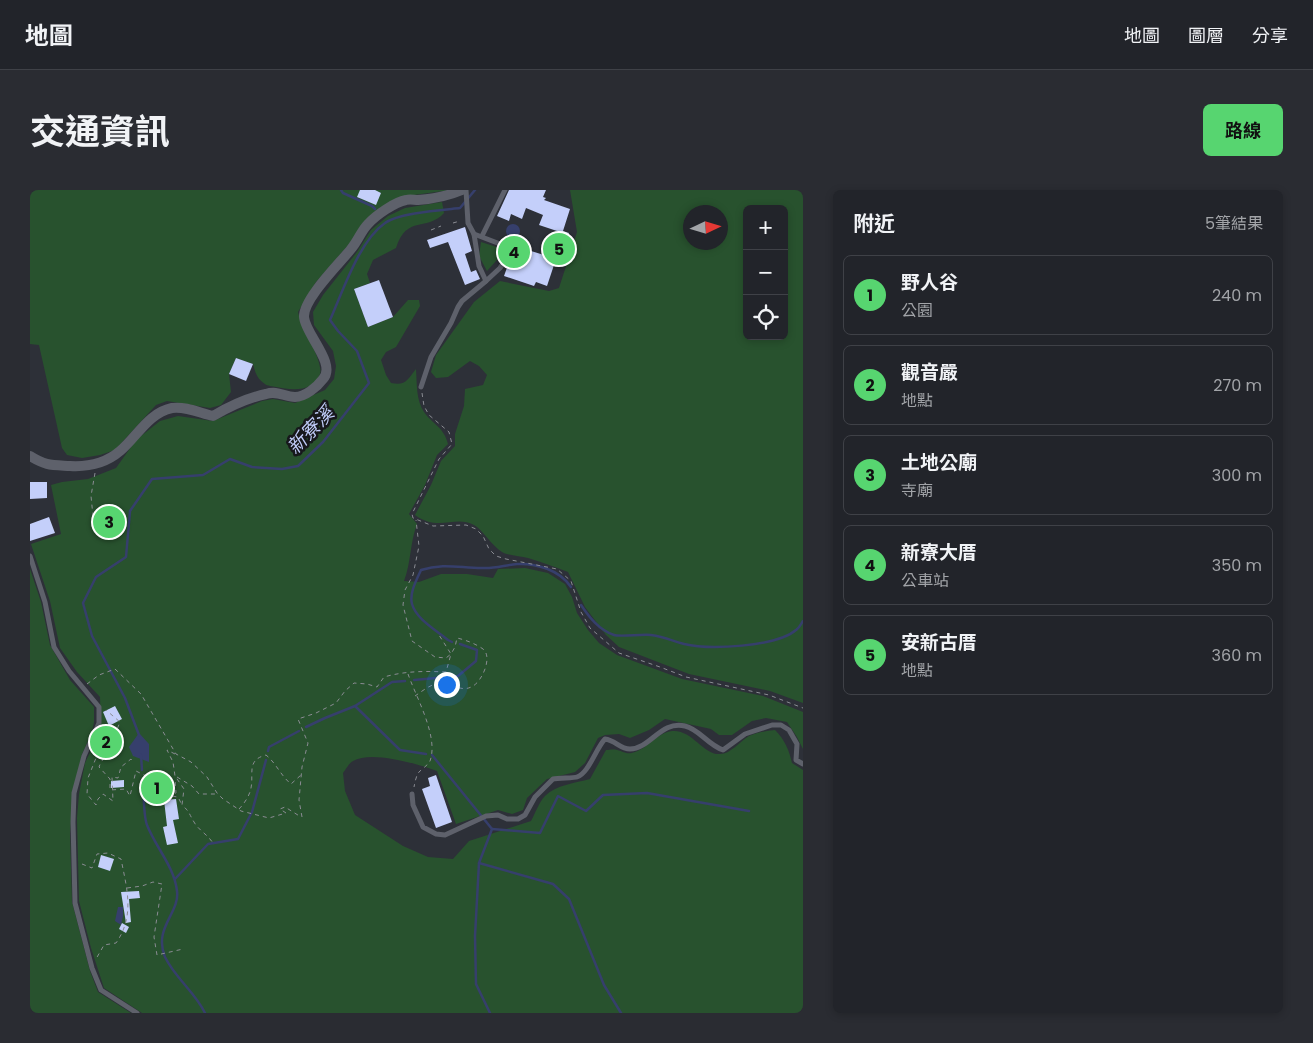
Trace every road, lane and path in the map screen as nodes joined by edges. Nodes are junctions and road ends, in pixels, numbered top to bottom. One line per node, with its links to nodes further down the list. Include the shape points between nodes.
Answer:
1 (505, 190): 6 (lane)
2 (465, 192): 5 (lane, via 468,223); 10 (street, via 406,200 369,223 307,306 304,316 308,330 327,370 325,378 304,395 266,393 213,416 187,409 164,411 144,425 120,451)
3 (441, 226): 4 (path)
4 (431, 230)
5 (474, 234): 6 (lane); 7 (lane, via 479,266)
6 (482, 236): 7 (lane, via 508,247 510,253)
7 (486, 281): 8 (lane, via 458,306 430,357)
8 (421, 387): 12 (path, via 424,406 429,415 449,432 452,444 439,459 412,514)
9 (30, 456): 10 (street, via 44,465 82,467)
10 (96, 462): 11 (path, via 91,496 93,516)
11 (118, 513)
12 (416, 520): 15 (path, via 419,546 403,606 412,641 435,657 446,658); 19 (path, via 433,526 466,525 484,536 496,556 557,569 572,581 581,612 590,628 618,653 686,678 769,695)
13 (30, 556): 17 (lane, via 54,647 69,672)
14 (439, 635): 15 (path)
15 (451, 654): 16 (path, via 446,672 419,670); 18 (path, via 458,638 486,653 480,679 464,690 446,683 436,684)
16 (407, 673): 18 (path); 27 (path, via 384,677 377,687 354,683 336,703 298,719 308,743)
17 (83, 687): 23 (path, via 99,675 115,669 141,694); 24 (lane, via 99,707 98,723)
18 (416, 696): 30 (path, via 432,742 429,762 417,774)
19 (803, 708)
20 (105, 709): 21 (path, via 120,722)
21 (115, 746): 22 (path); 24 (path)
22 (110, 752): 25 (path, via 96,758 88,778 87,794 96,805 103,794 113,801 112,778 118,778 121,767 131,759); 31 (path, via 99,767 110,779 110,790 126,789 130,796 136,771 146,776 156,794)
23 (176, 754): 28 (path, via 167,750); 29 (path, via 191,762 207,777)
24 (84, 756): 35 (lane, via 74,793)
25 (133, 762)
26 (803, 764): 30 (lane, via 796,760 797,744 789,730 781,725 745,734 723,750 686,726 676,725 664,728 638,747 629,749 605,739 584,772 577,777 554,779 535,797 526,815 518,820 498,814 486,816 445,836 436,834 423,828)
27 (301, 775): 33 (path, via 291,784 268,756 260,756 251,772 251,788); 33 (path, via 299,800 302,817 285,807 280,809 286,813 269,818)
28 (175, 776): 29 (path, via 199,794); 31 (path, via 176,793); 32 (path, via 184,789)
29 (217, 794): 33 (path)
30 (412, 794)
31 (168, 797): 32 (path, via 178,797)
32 (182, 805): 34 (path)
33 (238, 809)
34 (213, 843)
35 (74, 862): 36 (path, via 92,868 97,854 108,853 121,860); 38 (lane, via 75,903)
36 (126, 889): 37 (path, via 153,882 162,884 154,937 157,955); 38 (path, via 128,917 119,939 104,946)
37 (183, 949)
38 (92, 968): 39 (lane, via 101,990)
39 (137, 1013)

